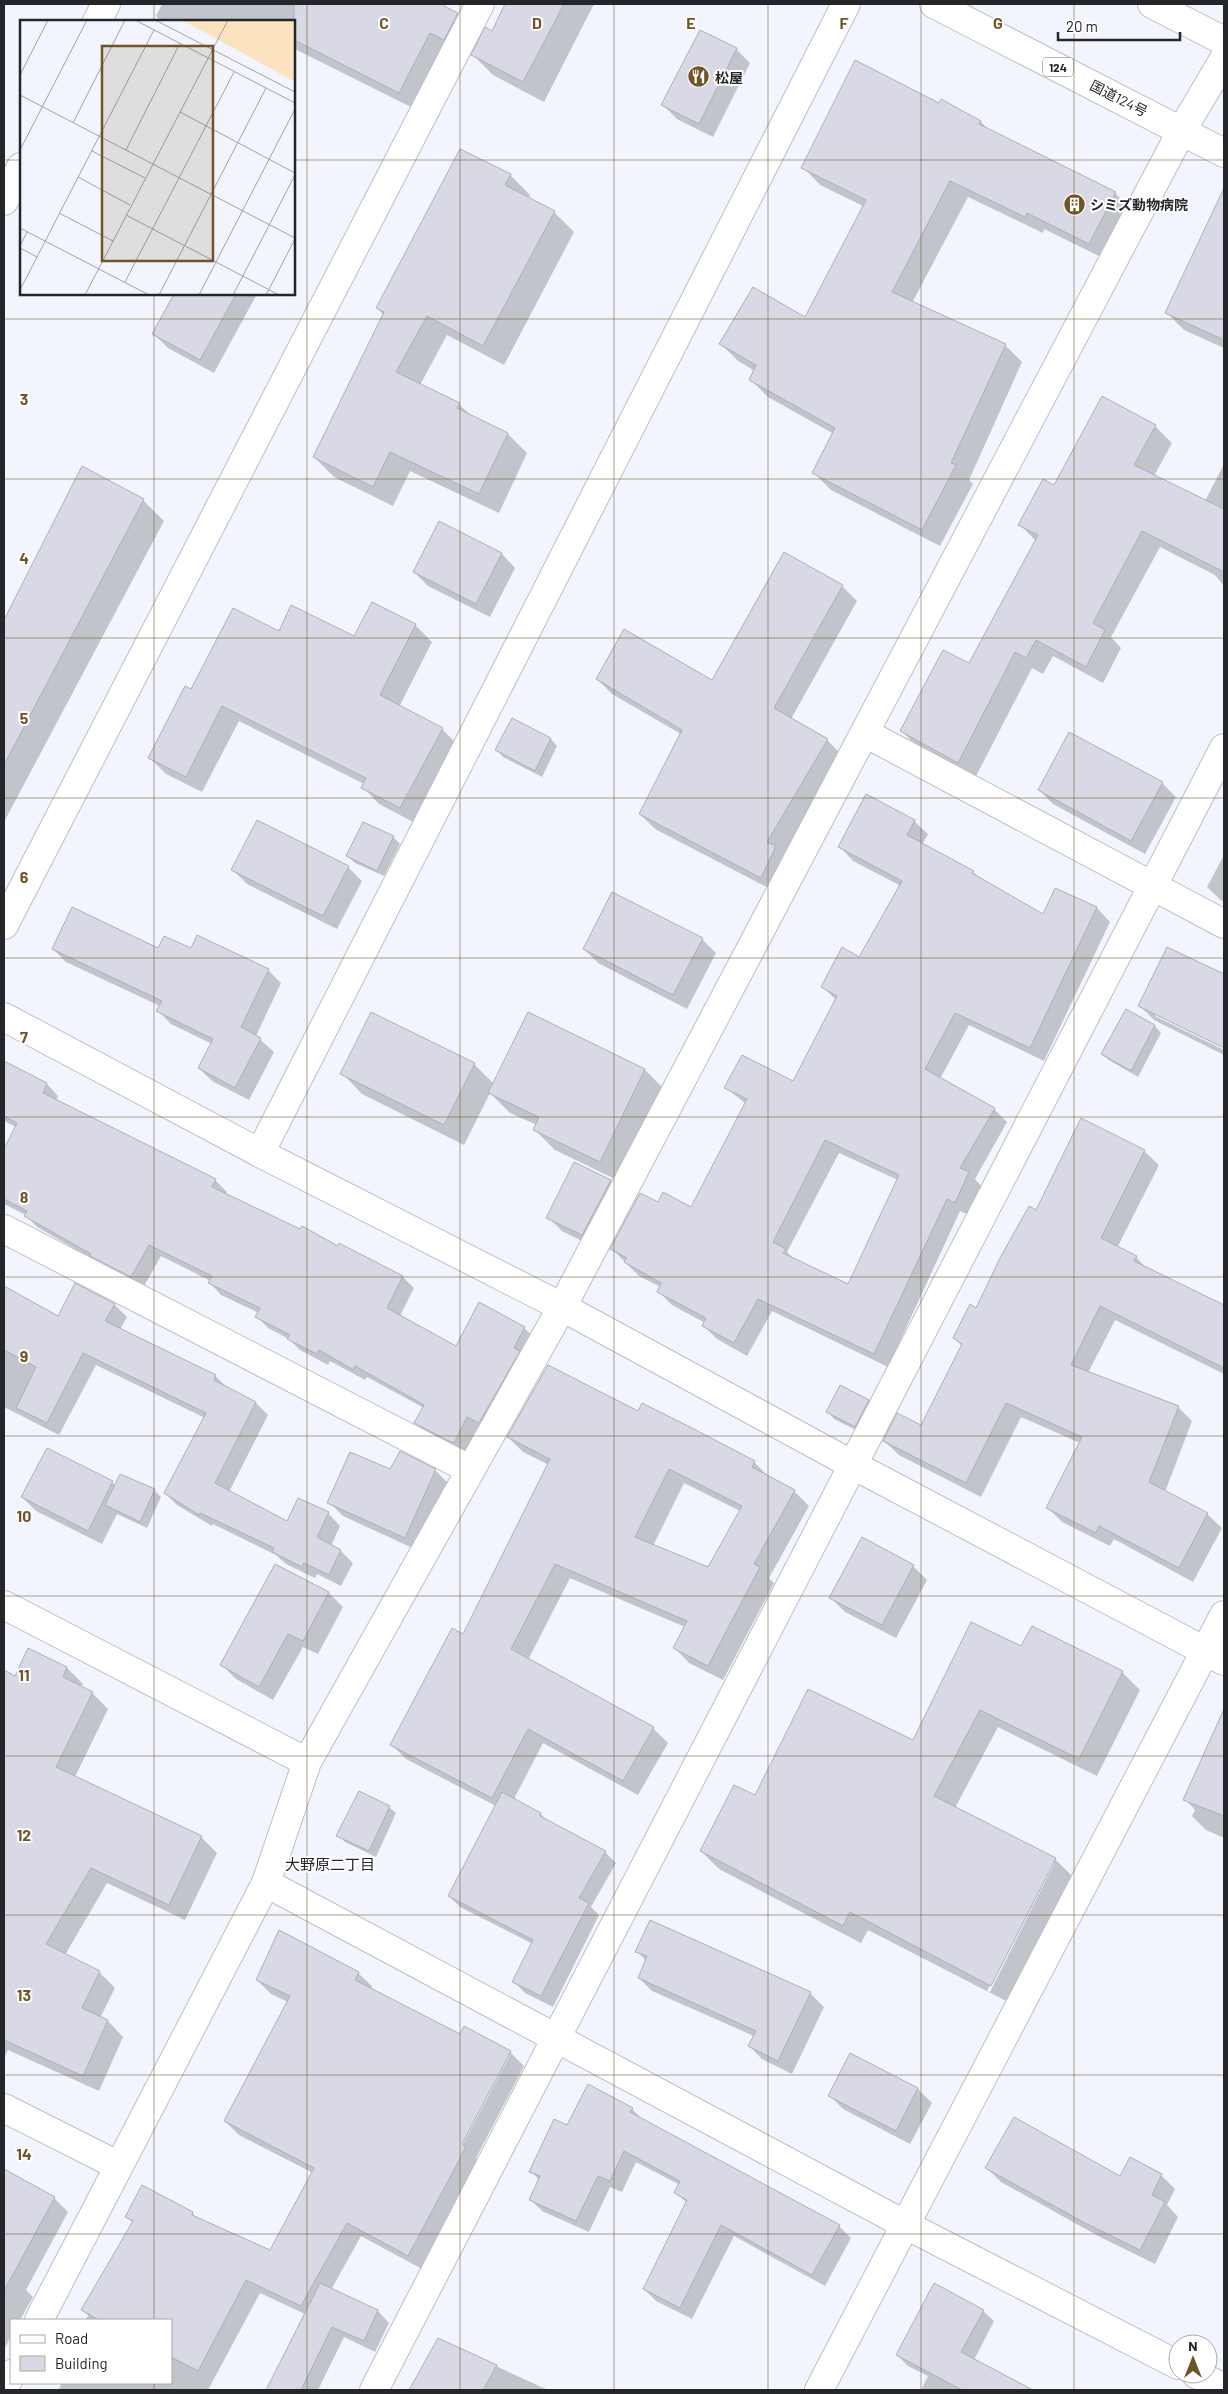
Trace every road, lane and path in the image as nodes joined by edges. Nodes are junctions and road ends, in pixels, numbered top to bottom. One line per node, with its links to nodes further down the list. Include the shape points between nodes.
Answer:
1 (106, 4): 6 (main road)
2 (480, 4): 17 (main road)
3 (846, 4): 19 (main road)
4 (934, 4): 9 (main road, 国道124号 / 124)
5 (1152, 4): 7 (main road)
6 (97, 20)
7 (1224, 41)
8 (1224, 59): 9 (main road)
9 (1182, 130): 10 (main road, 国道124号 / 124); 13 (main road)
10 (1224, 153)
11 (20, 169): 12 (main road)
12 (4, 201)
13 (865, 733): 15 (main road); 21 (main road)
14 (1224, 748): 15 (main road)
15 (1153, 886): 16 (main road); 22 (main road)
16 (1224, 924)
17 (4, 925)
18 (4, 1017): 19 (main road)
19 (260, 1153): 21 (main road)
20 (4, 1229): 23 (main road)
21 (562, 1307): 22 (main road); 23 (main road)
22 (853, 1465): 26 (main road); 29 (main road)
23 (471, 1470): 27 (main road)
24 (4, 1605): 27 (main road)
25 (1224, 1615): 26 (main road)
26 (1215, 1656): 32 (main road)
27 (307, 1762): 28 (main road)
28 (266, 1883): 29 (main road); 31 (main road)
29 (556, 2036): 32 (main road); 37 (main road)
30 (4, 2108): 31 (main road)
31 (119, 2166): 33 (main road)
32 (906, 2225): 34 (main road); 38 (main road)
33 (40, 2319)
34 (1168, 2359)
35 (10, 2376): 36 (main road)
36 (4, 2388)
37 (374, 2390)
38 (819, 2390)

